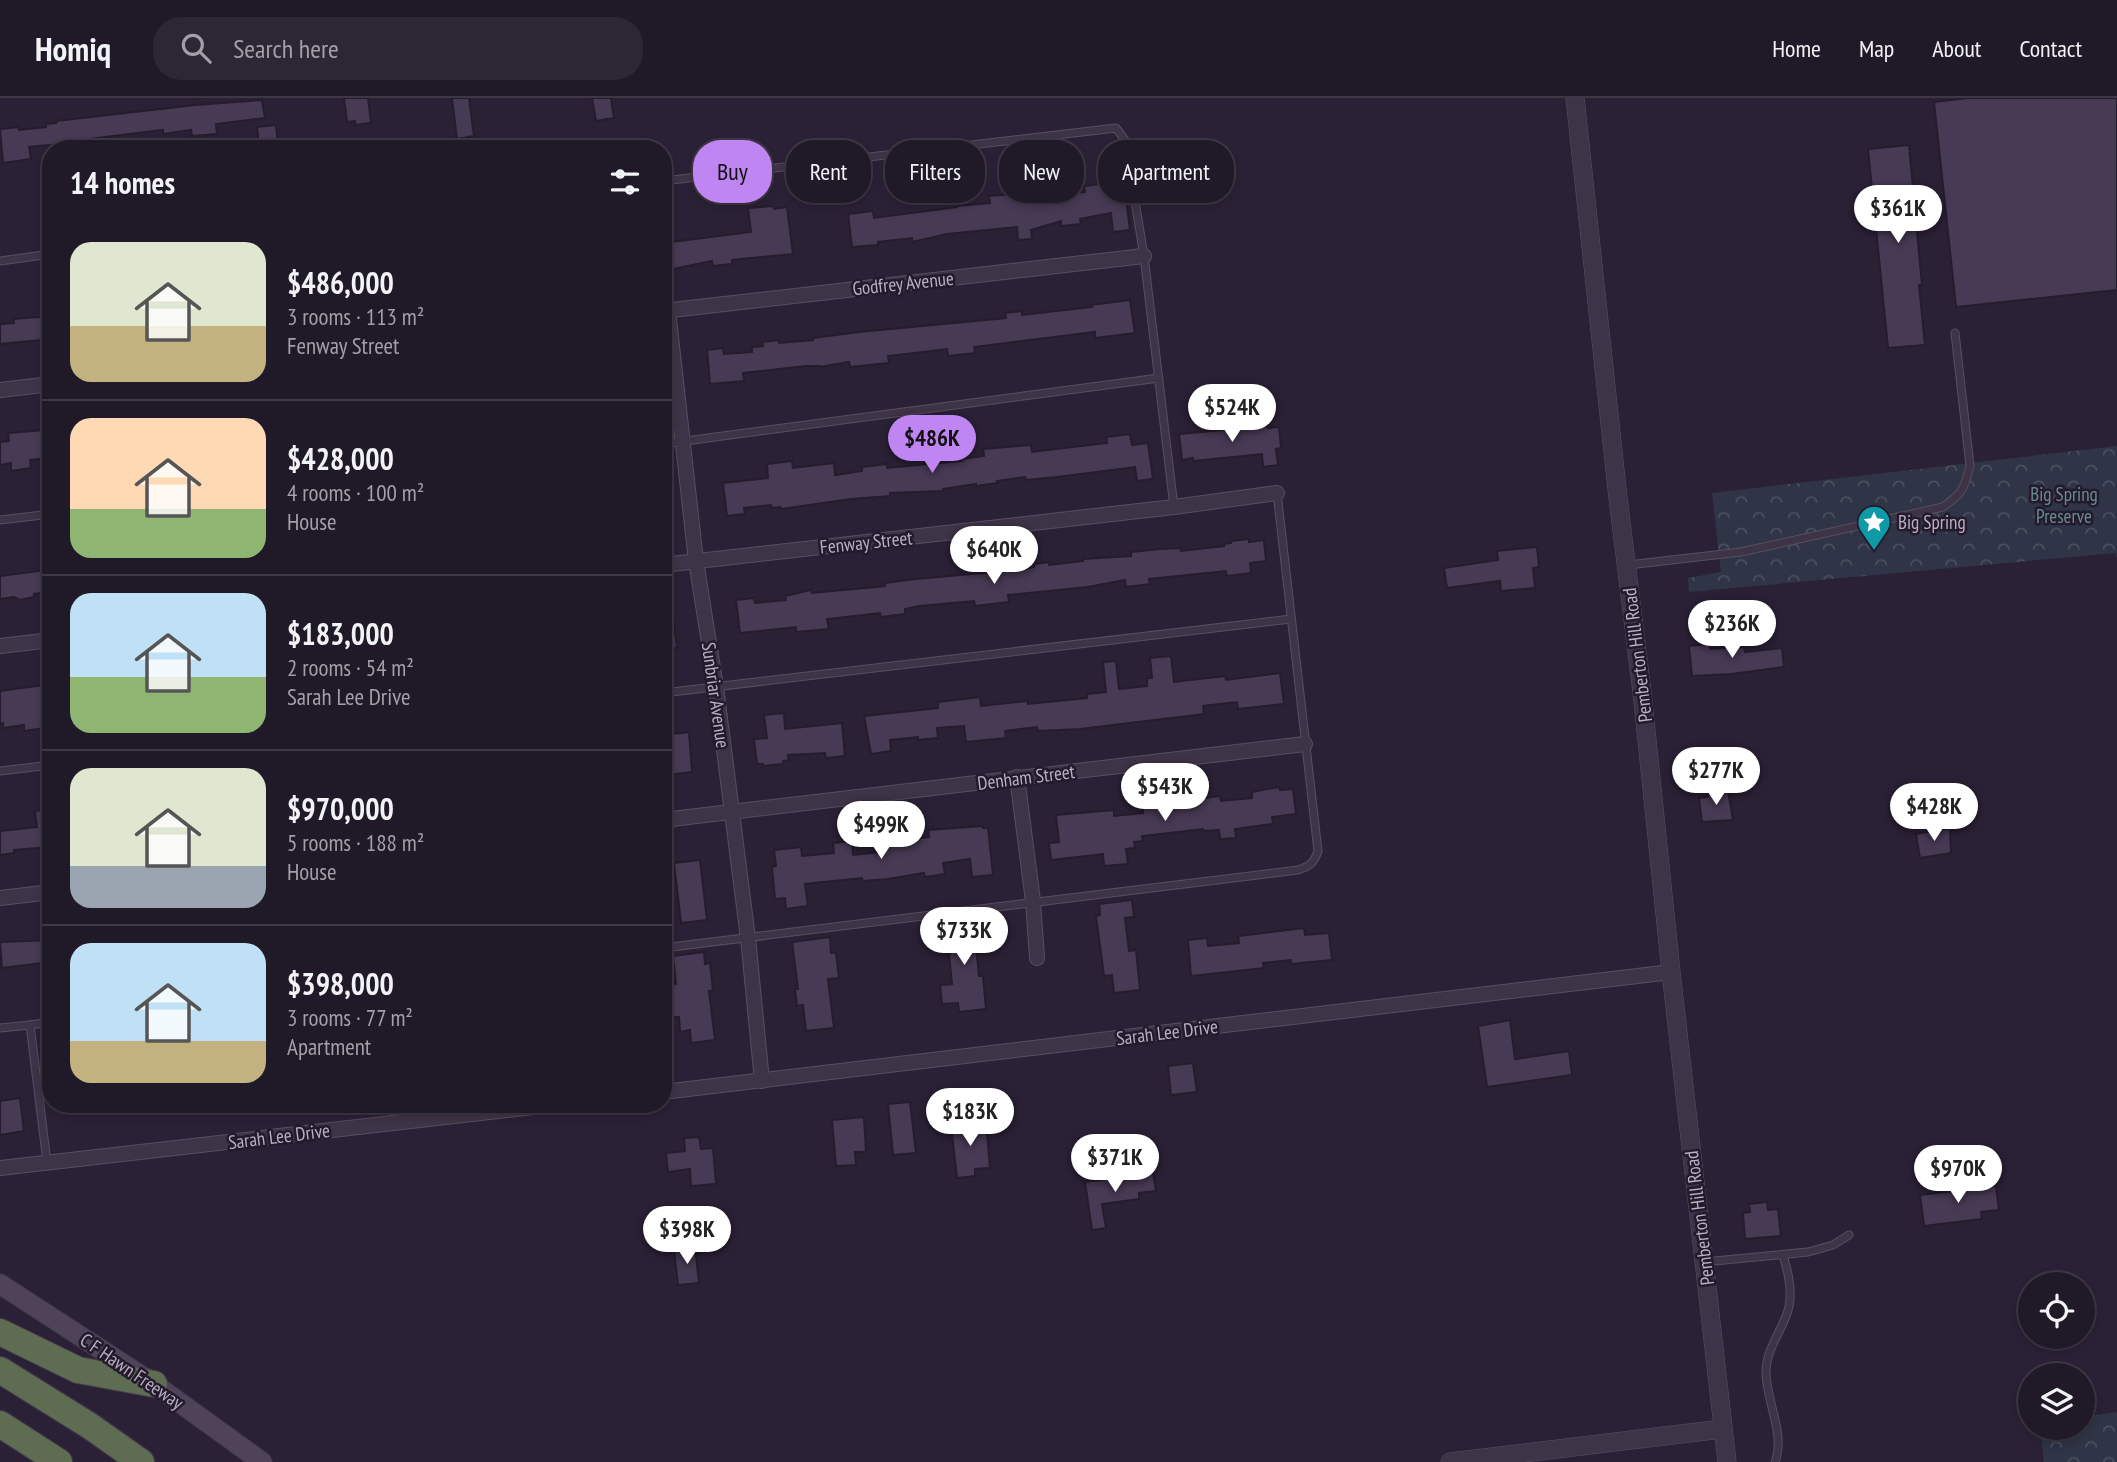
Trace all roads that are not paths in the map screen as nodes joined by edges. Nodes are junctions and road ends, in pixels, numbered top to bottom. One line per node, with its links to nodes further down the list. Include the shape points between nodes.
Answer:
1 (1575, 98): 20 (street, Pemberton Hill Road)
2 (672, 180): 4 (lane, via 1116,128 1125,140)
3 (42, 255): 5 (lane)
4 (1144, 256): 6 (street, Godfrey Avenue); 9 (lane)
5 (0, 261)
6 (672, 309)
7 (1955, 333): 20 (lane, via 1970,466 1959,496 1951,502 1741,552)
8 (672, 360): 12 (street, Sunbriar Avenue)
9 (1159, 379): 12 (lane); 15 (lane)
10 (42, 385): 11 (street)
11 (0, 390)
12 (682, 442): 13 (lane); 18 (street, Sunbriar Avenue)
13 (672, 443)
14 (1277, 493): 15 (street, Fenway Street); 21 (lane)
15 (1174, 507): 18 (street, Fenway Street)
16 (42, 515): 17 (lane)
17 (0, 520)
18 (696, 561): 19 (street, Fenway Street); 24 (street, Sunbriar Avenue)
19 (672, 564)
20 (1626, 566): 38 (street, Pemberton Hill Road)
21 (1291, 619): 24 (lane); 26 (lane)
22 (42, 641): 23 (street)
23 (0, 646)
24 (716, 687): 25 (lane); 30 (street, Sunbriar Avenue)
25 (672, 692)
26 (1305, 744): 29 (street, Denham Street); 34 (lane, via 1318,851 1309,866)
27 (42, 766): 28 (lane)
28 (0, 771)
29 (1017, 778): 30 (street, Denham Street); 34 (street)
30 (733, 812): 31 (street, Denham Street); 35 (street, Sunbriar Avenue)
31 (672, 819)
32 (42, 893): 33 (street)
33 (0, 898)
34 (1033, 901): 35 (lane); 37 (street)
35 (748, 938): 36 (lane); 42 (street, Sunbriar Avenue)
36 (672, 947)
37 (1037, 958)
38 (1671, 972): 42 (street, Sarah Lee Drive); 49 (street, Pemberton Hill Road)
39 (42, 1023): 40 (lane)
40 (30, 1024): 41 (lane); 45 (lane)
41 (0, 1028)
42 (762, 1081): 43 (street, Sarah Lee Drive)
43 (672, 1091)
44 (481, 1113): 45 (street, Sarah Lee Drive)
45 (47, 1163): 46 (street, Sarah Lee Drive)
46 (0, 1168)
47 (1849, 1235): 48 (lane, via 1833,1245)
48 (1783, 1255): 49 (lane); 61 (lane, via 1791,1300 1766,1369 1779,1452)
49 (1704, 1262): 55 (street, Pemberton Hill Road)
50 (0, 1284): 53 (main road, C F Hawn Freeway)
51 (0, 1332): 53 (highway, via 78,1370)
52 (0, 1370): 57 (highway)
53 (154, 1384): 58 (main road, C F Hawn Freeway)
54 (0, 1424): 56 (highway)
55 (1723, 1429): 59 (street); 60 (street, Pemberton Hill Road)
56 (59, 1462)
57 (141, 1462)
58 (262, 1462)
59 (1450, 1462)
60 (1727, 1462)
61 (1775, 1462)

